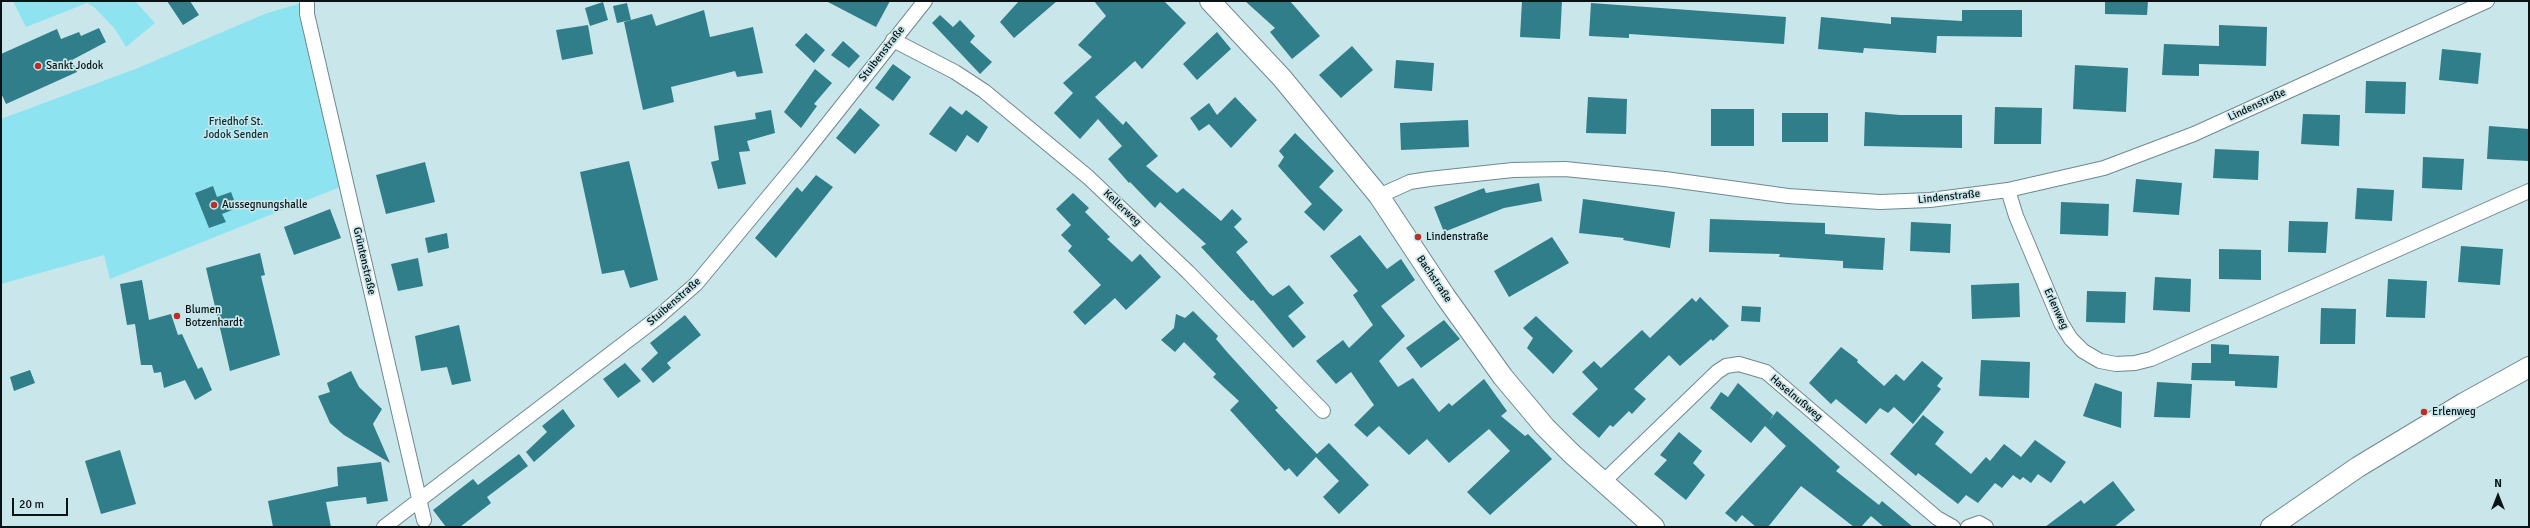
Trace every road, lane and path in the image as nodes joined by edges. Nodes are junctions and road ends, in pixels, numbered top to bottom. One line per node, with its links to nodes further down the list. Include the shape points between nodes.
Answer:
1 (307, 1): 12 (street, Grüntenstraße, via 307,14)
2 (925, 1): 5 (street, Stuibenstraße)
3 (1210, 1): 8 (street, Bachstraße, via 1282,78)
4 (2487, 1): 6 (street, Lindenstraße, via 2187,136 2104,168)
5 (893, 40): 10 (street, Kellerweg, via 955,72 984,91 1088,177 1188,272); 12 (street, Stuibenstraße, via 799,160 696,284 656,319)
6 (2008, 190): 7 (street, Erlenweg, via 2016,216 2061,323 2071,340 2083,351 2100,360 2116,364 2151,359); 8 (street, Lindenstraße, via 1930,200 1880,202 1788,196 1665,179 1565,169 1429,178 1410,182)
7 (2529, 191)
8 (1379, 196): 11 (street, Bachstraße, via 1445,296 1503,377 1546,427)
9 (2529, 367): 19 (street, via 2358,467)
10 (1322, 411)
11 (1602, 483): 15 (street, Bachstraße); 16 (street, Haselnußweg, via 1717,372 1726,366 1739,364 1766,372 1937,518)
12 (420, 501): 13 (street, Grüntenstraße); 14 (street, Stuibenstraße)
13 (424, 520)
14 (384, 527)
15 (1654, 527)
16 (1953, 527)
17 (1968, 527): 18 (street, via 1979,523)
18 (1986, 527)
19 (2271, 527)

